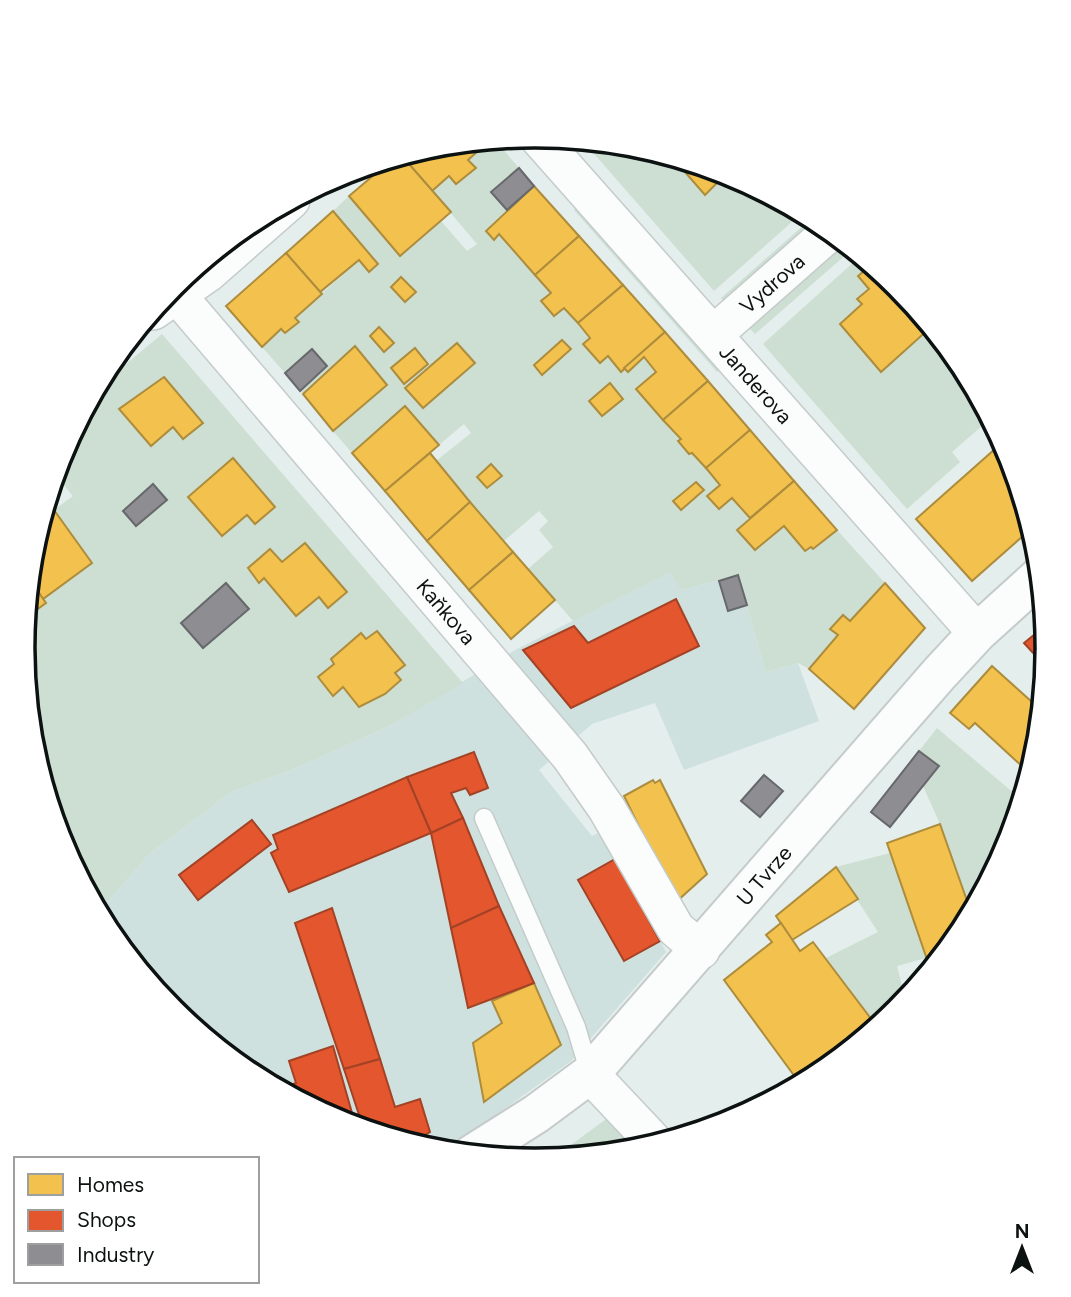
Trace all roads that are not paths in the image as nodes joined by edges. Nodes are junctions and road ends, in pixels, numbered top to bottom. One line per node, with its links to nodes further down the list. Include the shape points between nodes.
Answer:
1 (548, 148): 6 (street, Janderova)
2 (823, 238): 6 (street, Vydrova)
3 (243, 242): 4 (street)
4 (198, 279)
5 (173, 304): 10 (street, Kaňkova, via 570,756 607,809 676,929)
6 (714, 334): 8 (street, Janderova)
7 (1032, 583): 8 (main road, U Tvrze)
8 (976, 633): 10 (main road, U Tvrze)
9 (484, 818): 11 (lane, via 576,1027)
10 (701, 950): 11 (main road, U Tvrze)
11 (590, 1074): 12 (street); 13 (main road, U Tvrze)
12 (648, 1136)
13 (485, 1146)

